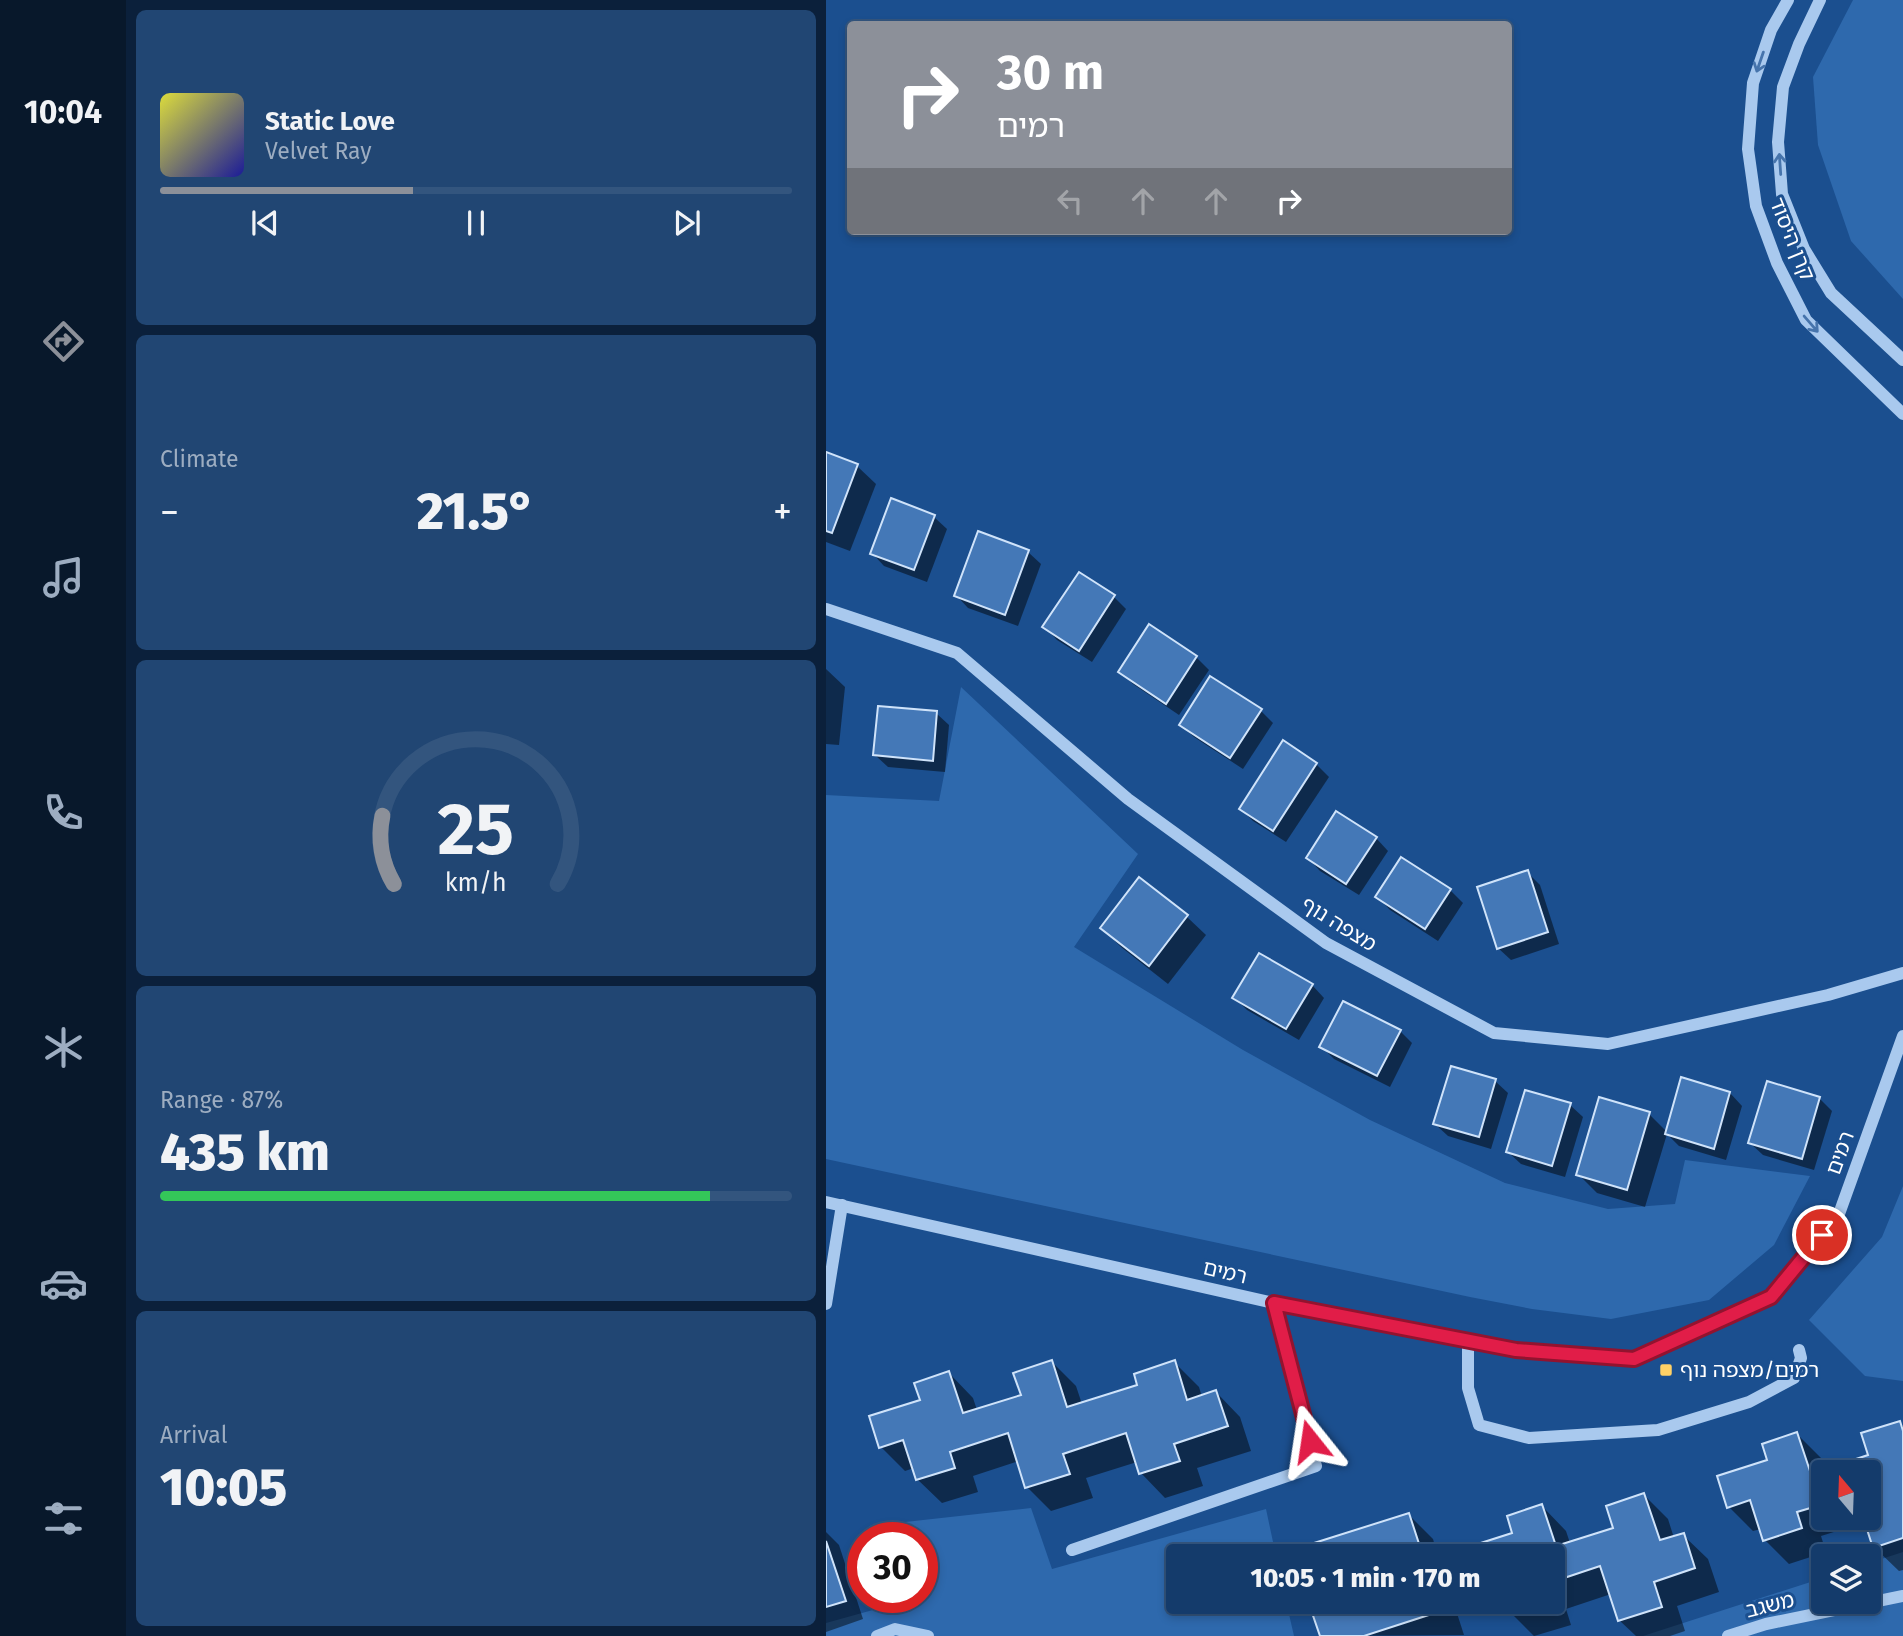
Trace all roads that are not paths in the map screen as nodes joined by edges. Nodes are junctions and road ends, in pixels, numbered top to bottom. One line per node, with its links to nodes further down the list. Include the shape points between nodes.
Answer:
1 (1787, 0): 4 (street, קרן היסוד, one-way to 4, via 1753,83 1748,149 1756,206 1806,320)
2 (1820, 0): 3 (street, קרן היסוד, one-way to 2, via 1831,293 1804,249 1782,194 1778,142 1783,87)
3 (1903, 360)
4 (1903, 414)
5 (826, 608): 6 (street, מצפה נוף, via 957,653 1128,799 1326,943 1494,1032 1608,1044 1828,995)
6 (1903, 973)
7 (1903, 1036): 12 (street, רמים, via 1839,1214 1771,1297 1634,1359 1516,1350)
8 (826, 1202): 9 (street, רמים)
9 (842, 1205): 10 (street, רמים); 11 (street)
10 (1274, 1303): 12 (street, רמים); 14 (street, via 1316,1466)
11 (826, 1304)
12 (1468, 1341): 13 (street, via 1468,1388 1479,1425 1529,1438 1658,1430 1749,1402 1794,1378)
13 (1799, 1350)
14 (1072, 1550)
15 (1903, 1596): 18 (street, משגב)
16 (877, 1636): 17 (street, via 895,1629)
17 (928, 1636)
18 (1728, 1636)

